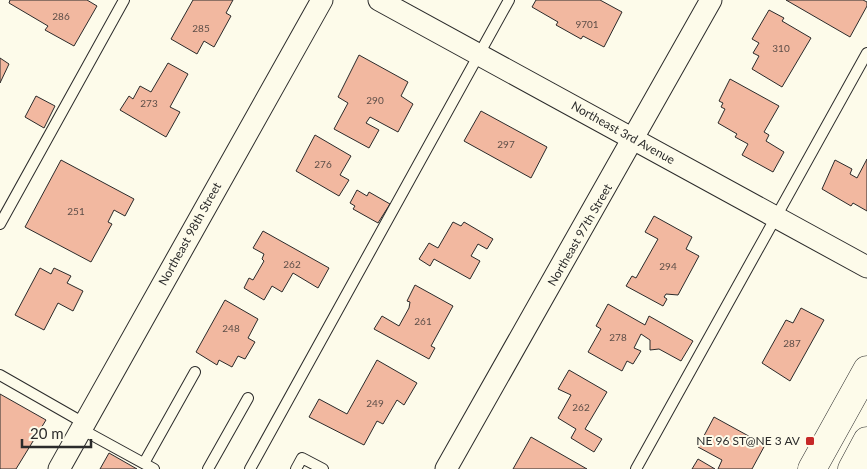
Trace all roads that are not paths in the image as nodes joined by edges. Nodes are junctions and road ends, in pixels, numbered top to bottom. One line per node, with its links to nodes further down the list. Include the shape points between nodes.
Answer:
1 (124, 0): 10 (lane)
2 (322, 0): 16 (street, Northeast 98th Street)
3 (379, 0): 7 (street, Northeast 3rd Avenue)
4 (509, 0): 7 (lane)
5 (711, 0): 8 (street, Northeast 97th Street)
6 (867, 53): 9 (lane)
7 (479, 55): 8 (street, Northeast 3rd Avenue); 22 (lane)
8 (634, 139): 9 (street, Northeast 3rd Avenue); 25 (street, Northeast 97th Street)
9 (776, 217): 11 (street, Northeast 3rd Avenue); 26 (lane)
10 (0, 224)
11 (867, 267)
12 (867, 370): 27 (street)
13 (195, 372): 18 (lane)
14 (0, 375): 16 (lane)
15 (248, 398): 21 (lane)
16 (83, 426): 18 (lane); 19 (street, Northeast 98th Street)
17 (867, 441): 28 (street)
18 (144, 464): 20 (lane)
19 (59, 469)
20 (154, 469)
21 (208, 469)
22 (250, 469)
23 (296, 469): 24 (lane, via 302,458)
24 (323, 469)
25 (446, 469)
26 (636, 469)
27 (812, 469)
28 (852, 469)

